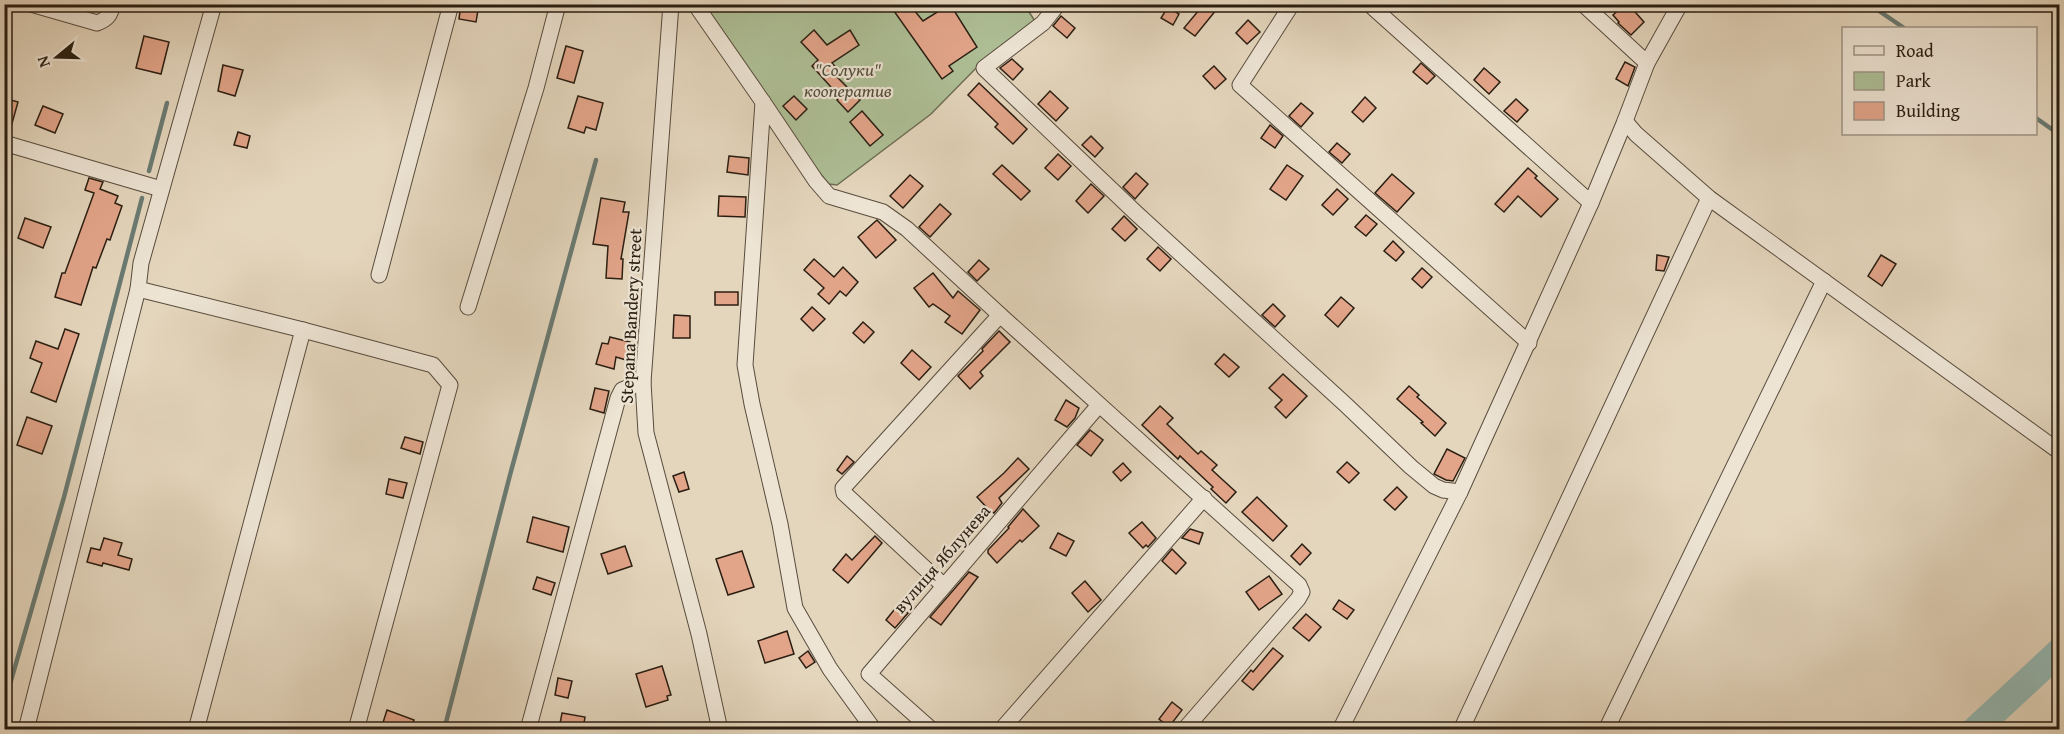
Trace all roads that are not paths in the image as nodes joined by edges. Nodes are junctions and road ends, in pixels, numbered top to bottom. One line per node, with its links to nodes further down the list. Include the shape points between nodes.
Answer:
1 (32, 4): 2 (street, via 97,23 110,16)
2 (113, 4)
3 (214, 4): 17 (street)
4 (451, 4): 20 (street)
5 (558, 4): 23 (street)
6 (671, 4): 27 (street, Stepana Bandery street)
7 (695, 4): 14 (street)
8 (1058, 4): 30 (street, via 1043,23 984,68 1411,467 1434,486)
9 (1292, 4): 26 (street, via 1240,85)
10 (1369, 4): 19 (street)
11 (1583, 4): 13 (street)
12 (1680, 4): 13 (street)
13 (1647, 63): 15 (street)
14 (763, 102): 24 (street, via 829,196 883,212 899,223); 38 (street, via 745,365 748,385 795,608 830,669)
15 (1625, 121): 18 (street); 19 (street)
16 (4, 143): 17 (street)
17 (161, 189): 22 (street)
18 (1709, 198): 21 (street); 43 (street)
19 (1591, 203): 26 (street)
20 (379, 275)
21 (1824, 281): 29 (street); 44 (street)
22 (138, 289): 25 (street); 33 (street)
23 (468, 307)
24 (1000, 315): 28 (street); 32 (street, via 843,488)
25 (303, 330): 34 (street); 35 (street, via 433,365 450,385)
26 (1529, 343): 30 (street)
27 (643, 382): 36 (street, via 622,390 618,398); 37 (street, Stepana Bandery street, via 646,433)
28 (1099, 405): 31 (street); 32 (street, вулиця Яблунева)
29 (2060, 452)
30 (1460, 492): 42 (street)
31 (1203, 498): 40 (street); 41 (street, via 1299,585 1302,592)
32 (944, 586): 39 (street, вулиця Яблунева, via 869,674)
33 (26, 729)
34 (196, 729)
35 (356, 729)
36 (528, 729)
37 (720, 729)
38 (874, 729)
39 (932, 729)
40 (1001, 729)
41 (1184, 729)
42 (1340, 729)
43 (1461, 729)
44 (1606, 729)

